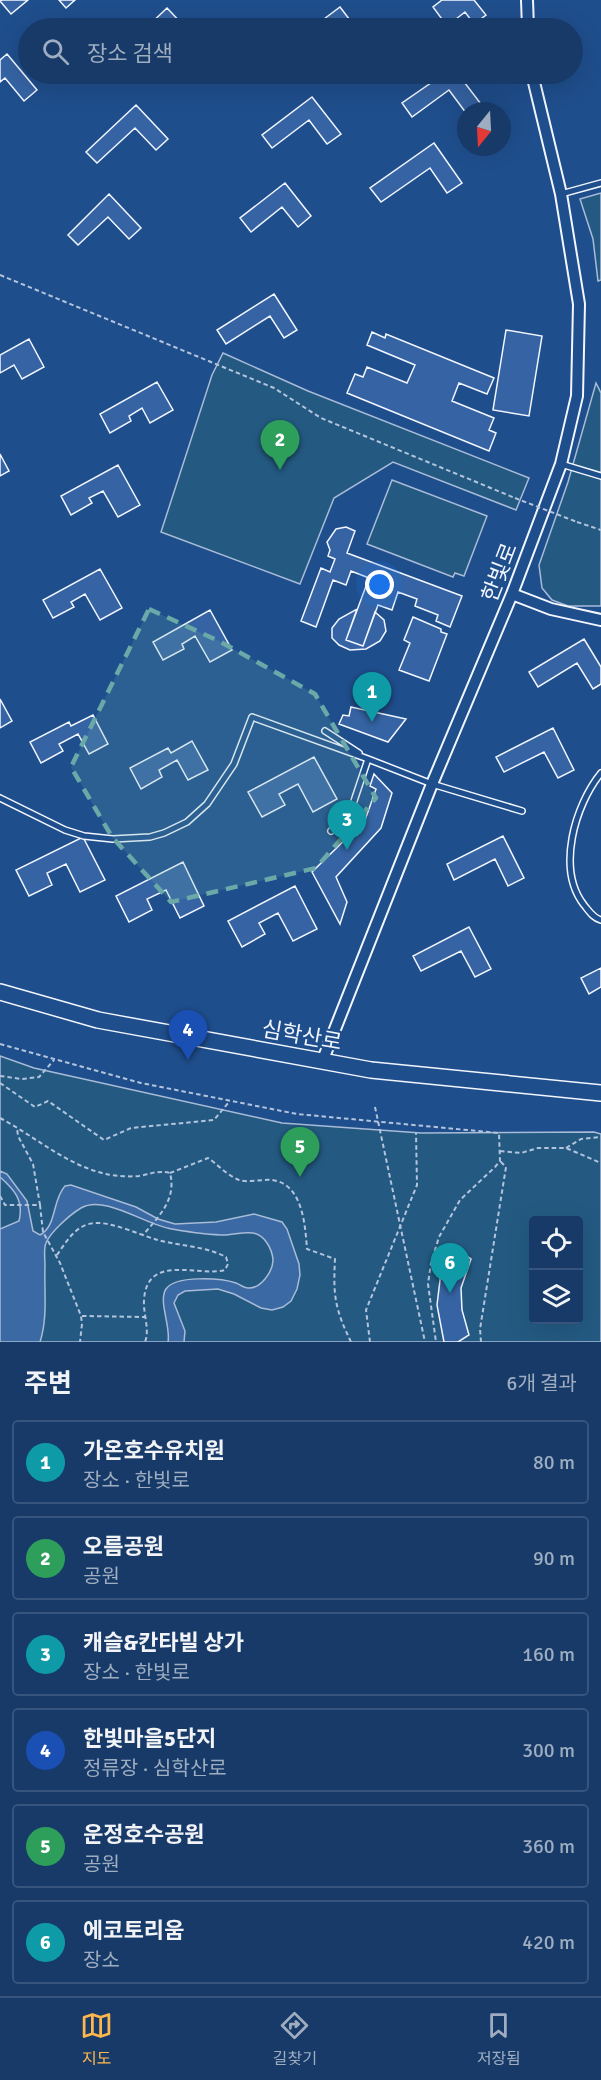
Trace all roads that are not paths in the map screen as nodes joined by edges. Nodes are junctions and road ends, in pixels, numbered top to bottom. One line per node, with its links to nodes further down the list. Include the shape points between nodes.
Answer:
1 (527, 0): 2 (street)
2 (528, 18)
3 (534, 84): 5 (street, 한빛로)
4 (601, 183): 5 (lane)
5 (561, 194): 6 (street, 한빛로, via 579,304 577,396)
6 (561, 464): 7 (lane); 8 (street, 한빛로)
7 (601, 476)
8 (512, 594): 9 (street, via 551,609); 13 (street, 한빛로)
9 (601, 620)
10 (325, 732): 11 (lane)
11 (368, 759): 13 (lane); 14 (lane, via 252,717 234,764 207,804 187,822 150,837 84,836); 16 (lane, via 352,807)
12 (601, 773): 17 (lane, via 579,810 572,840 571,872 578,897)
13 (432, 784): 15 (lane); 19 (street, 한빛로)
14 (0, 798)
15 (522, 811)
16 (331, 831)
17 (601, 920)
18 (0, 992): 19 (street, 심학산로, via 98,1020)
19 (322, 1062): 20 (street, 심학산로)
20 (601, 1093)

